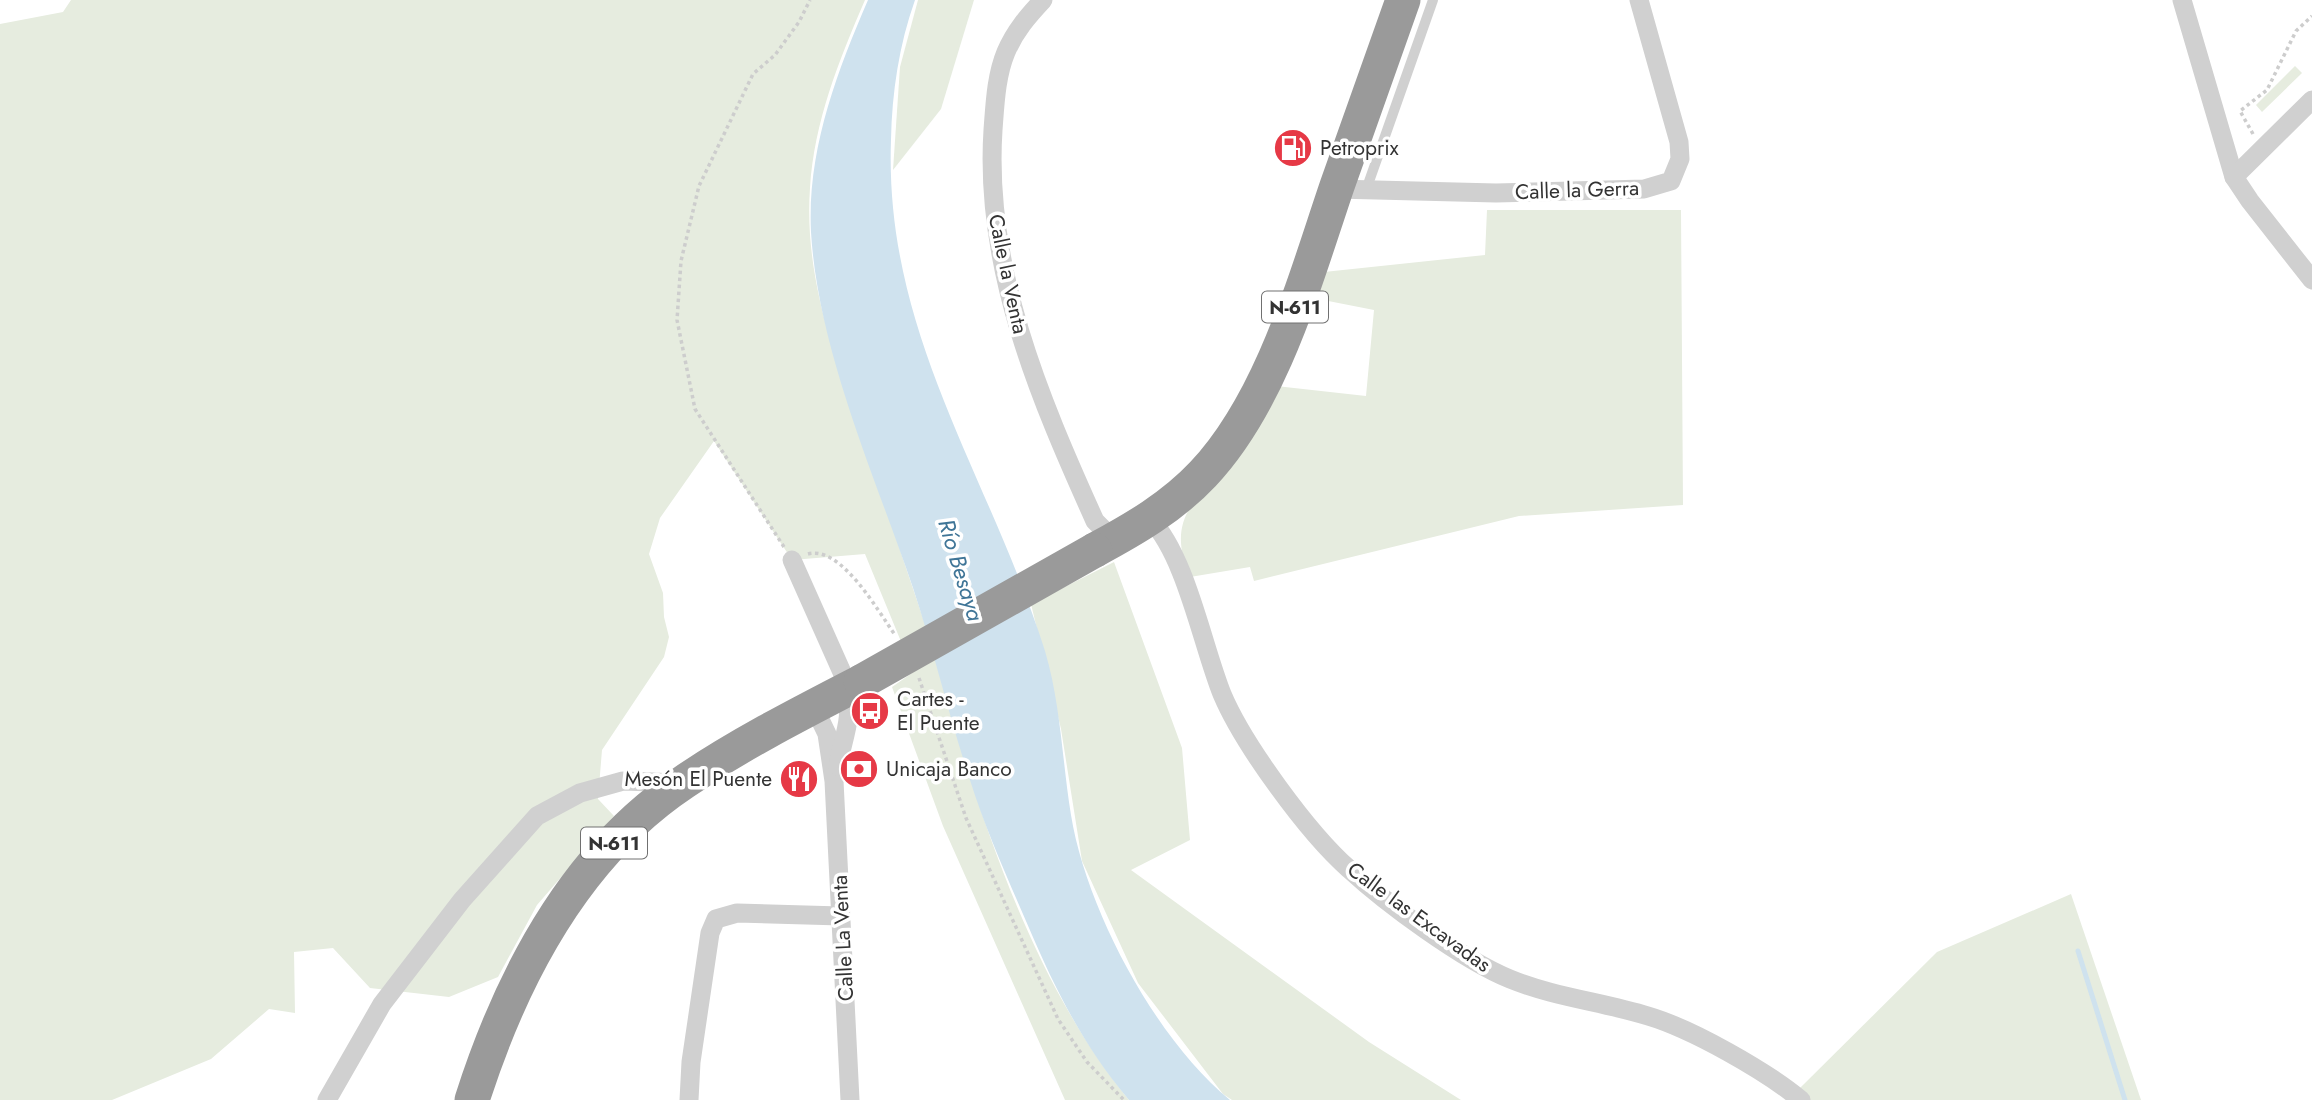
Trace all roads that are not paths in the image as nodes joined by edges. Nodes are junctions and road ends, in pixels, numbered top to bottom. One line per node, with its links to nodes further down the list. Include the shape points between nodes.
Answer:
1 (1043, 0): 11 (street, Calle la Venta, via 1023,21 1006,53 996,92 991,164 994,214 1020,336)
2 (1403, 0): 8 (highway, N-611)
3 (1433, 0): 8 (lane)
4 (1639, 0): 8 (street, Calle la Gerra, via 1679,142 1680,159 1671,181 1631,190)
5 (2182, 0): 7 (street)
6 (2312, 100): 7 (street)
7 (2234, 177): 9 (street)
8 (1351, 190): 10 (highway, N-611, via 1245,416 1205,473)
9 (2312, 280)
10 (1150, 519): 11 (highway, N-611); 22 (street, Calle las Excavadas, via 1167,542 1223,696 1241,730 1343,864 1493,972 1651,1016 1713,1046)
11 (1104, 545): 13 (highway, N-611, bridge)
12 (792, 560): 13 (street, Calle La Venta)
13 (851, 687): 14 (highway, N-611); 15 (street, Calle La Venta)
14 (814, 707): 15 (street, Calle La Venta, via 827,734); 16 (highway, N-611)
15 (834, 781): 17 (street, Calle La Venta)
16 (682, 783): 19 (street, via 623,782 580,793 537,816 462,900 382,1004); 20 (highway, N-611, via 620,837 552,920 512,992)
17 (841, 916): 18 (street, Calle La Venta); 21 (street, via 737,913 715,920)
18 (852, 1098)
19 (327, 1100)
20 (472, 1100)
21 (689, 1100)
22 (1801, 1100)

